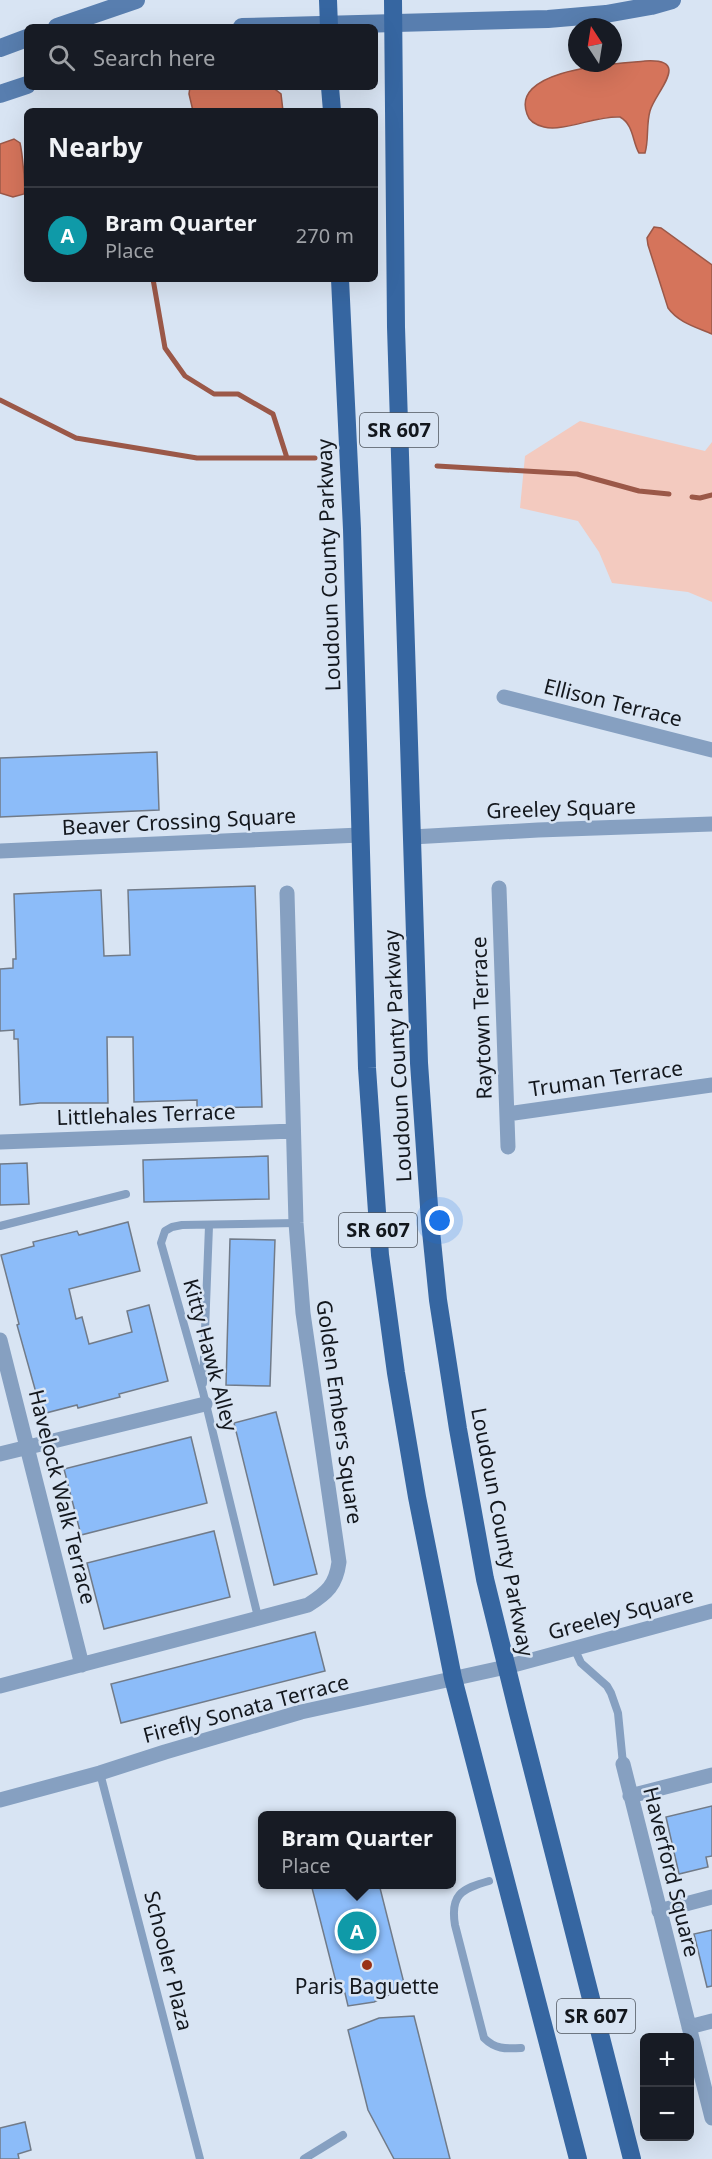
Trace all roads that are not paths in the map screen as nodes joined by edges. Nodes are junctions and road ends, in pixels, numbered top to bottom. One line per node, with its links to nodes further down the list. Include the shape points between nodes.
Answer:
1 (136, 0): 6 (street)
2 (328, 0): 7 (main road)
3 (393, 0): 5 (main road, Loudoun County Parkway / SR 607)
4 (672, 0): 5 (street, via 606,14 548,19)
5 (392, 23): 8 (street); 20 (main road, Loudoun County Parkway / SR 607, via 396,327)
6 (66, 24)
7 (328, 24)
8 (371, 24)
9 (24, 39): 10 (street)
10 (0, 48)
11 (24, 86): 13 (street)
12 (330, 90): 14 (main road)
13 (0, 94)
14 (332, 108)
15 (340, 282): 19 (main road, Loudoun County Parkway / SR 607)
16 (504, 697): 17 (street, Ellison Terrace)
17 (712, 750)
18 (712, 825): 20 (street, Greeley Square)
19 (360, 835): 21 (street, Beaver Crossing Square); 42 (main road, Loudoun County Parkway / SR 607, via 367,1068 380,1255 415,1486)
20 (412, 837): 41 (main road, Loudoun County Parkway / SR 607, via 419,1072 438,1300 476,1529)
21 (0, 851)
22 (499, 888): 25 (street, Raytown Terrace)
23 (287, 893): 26 (street, Golden Embers Square)
24 (712, 1085): 25 (street, Truman Terrace)
25 (507, 1114): 28 (street, Raytown Terrace)
26 (293, 1131): 27 (street, Littlehales Terrace); 30 (street, Golden Embers Square)
27 (0, 1142)
28 (508, 1147)
29 (126, 1194): 31 (lane)
30 (296, 1223): 32 (lane, Kitty Hawk Alley); 38 (street, Golden Embers Square, via 303,1313 339,1562 334,1583 318,1599)
31 (0, 1226)
32 (209, 1226): 34 (lane); 34 (lane, Kitty Hawk Alley, via 172,1227 165,1231 160,1243)
33 (0, 1340): 35 (street, Havelock Walk Terrace)
34 (204, 1398): 35 (street); 38 (lane, Kitty Hawk Alley)
35 (28, 1447): 36 (street); 40 (street, Havelock Walk Terrace)
36 (0, 1454)
37 (712, 1611): 39 (street, Greeley Square)
38 (258, 1617): 40 (street, Golden Embers Square)
39 (574, 1648): 41 (street, Greeley Square); 44 (lane, Haverford Square, via 581,1663 611,1693 618,1713)
40 (82, 1665): 43 (street, Golden Embers Square)
41 (506, 1667): 42 (street, Firefly Sonata Terrace); 60 (main road, Loudoun County Parkway / SR 607)
42 (453, 1678): 45 (street, Firefly Sonata Terrace, via 301,1712); 59 (main road, Loudoun County Parkway / SR 607)
43 (0, 1686)
44 (623, 1764): 47 (street, Haverford Square)
45 (100, 1773): 48 (street, Firefly Sonata Terrace); 57 (lane, Schooler Plaza)
46 (712, 1775): 47 (street)
47 (630, 1796): 51 (street, Haverford Square)
48 (0, 1800)
49 (489, 1881): 54 (lane, via 459,1894 452,1908 455,1925 484,2038 491,2046)
50 (712, 1897): 51 (street)
51 (659, 1911): 53 (street, Haverford Square)
52 (712, 2021): 53 (street)
53 (689, 2027): 55 (street, Haverford Square)
54 (521, 2048)
55 (712, 2118)
56 (343, 2135): 58 (lane)
57 (200, 2159)
58 (304, 2159)
59 (578, 2159)
60 (632, 2159)

